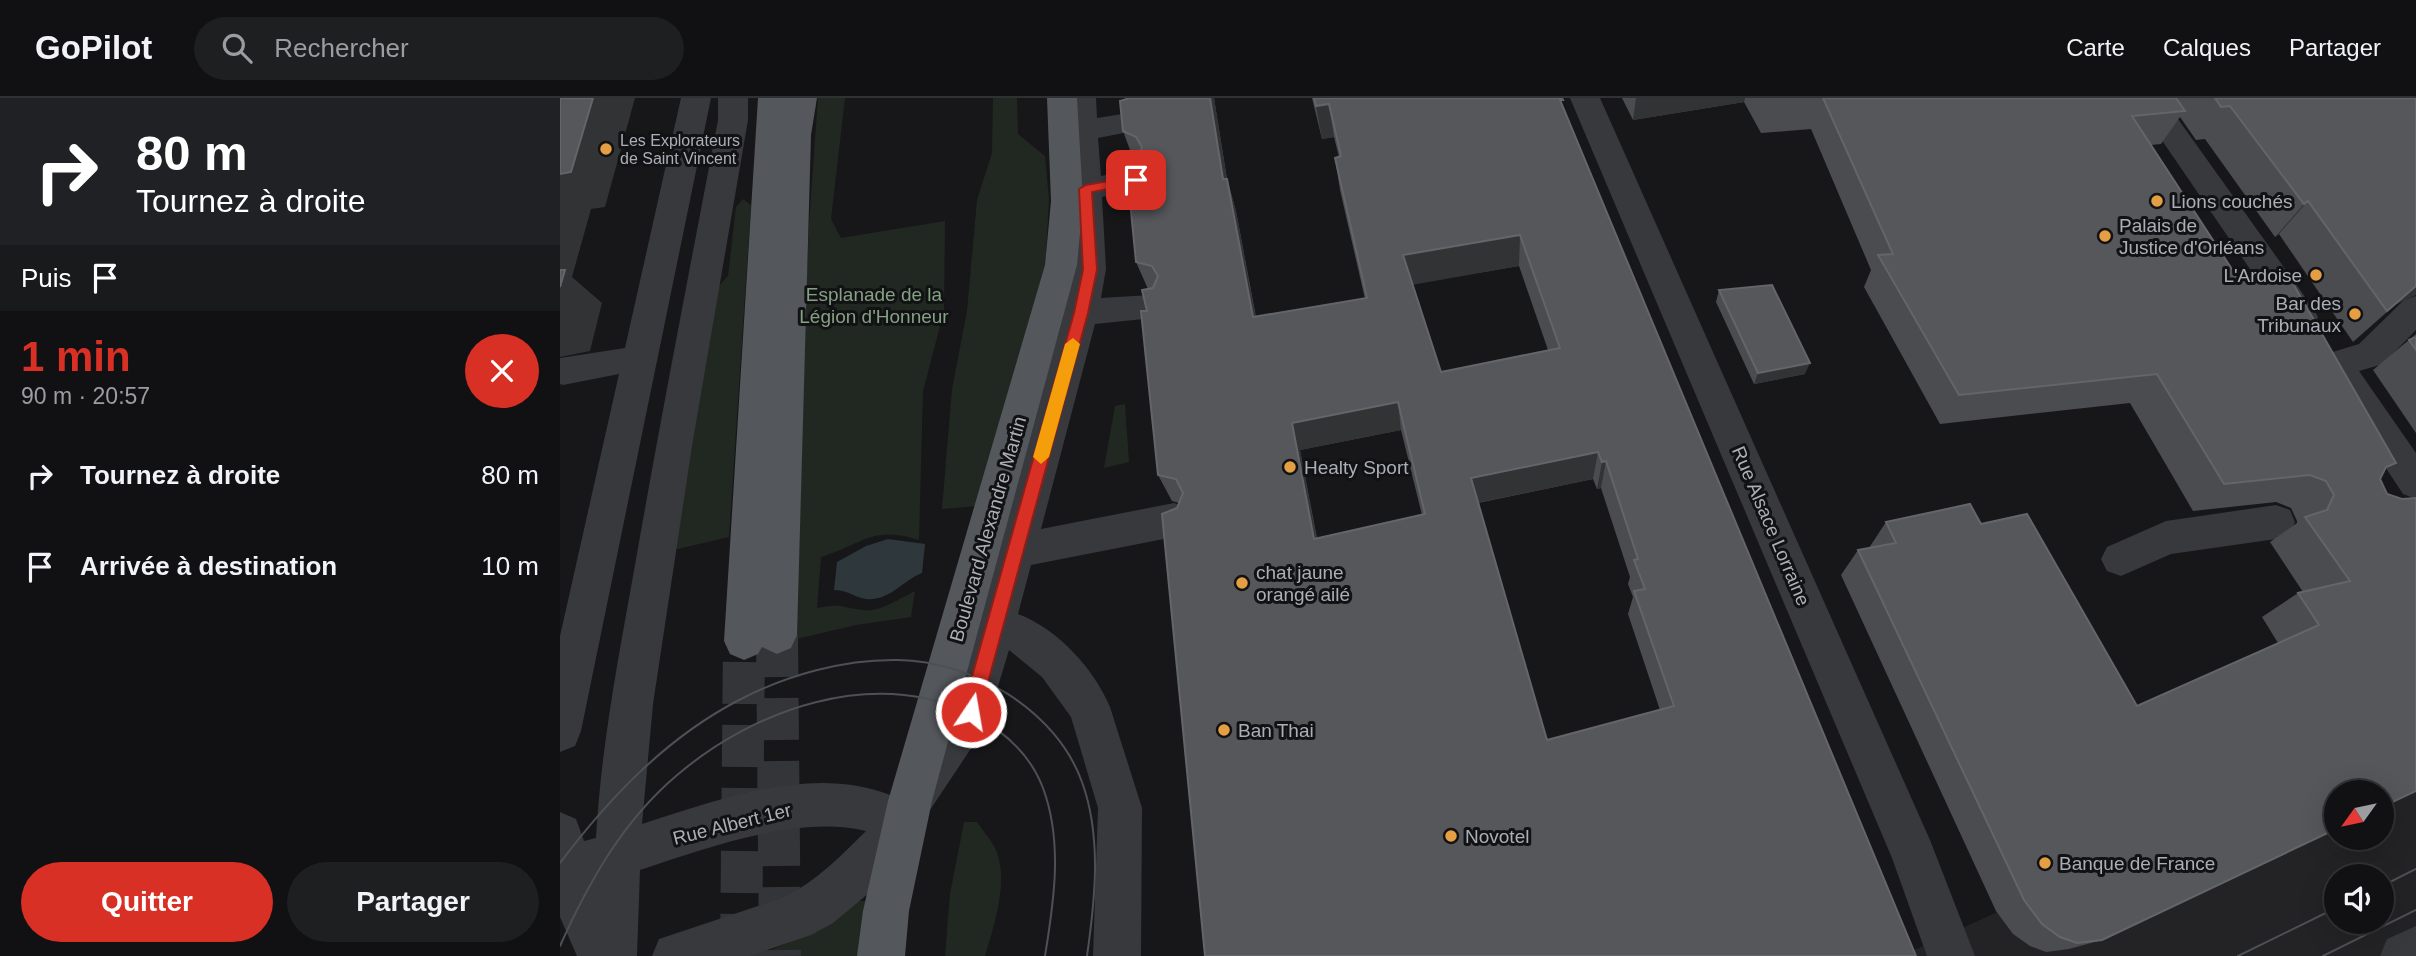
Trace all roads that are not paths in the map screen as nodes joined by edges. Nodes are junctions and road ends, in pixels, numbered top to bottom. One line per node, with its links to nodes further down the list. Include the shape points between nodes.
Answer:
1 (679, 98): 16 (street)
2 (696, 98): 26 (street)
3 (733, 98): 28 (street, via 733,120 632,704)
4 (773, 98): 5 (main road, via 768,157 761,638)
5 (802, 98)
6 (1062, 98): 9 (main road)
7 (1585, 98): 36 (street, Rue Alsace Lorraine, via 1914,856)
8 (2148, 98): 17 (street)
9 (1076, 120): 10 (street); 12 (street)
10 (1129, 123)
11 (1136, 180): 12 (street)
12 (1077, 191): 14 (street, via 1090,270)
13 (1149, 297): 14 (street)
14 (1067, 303): 22 (street)
15 (2416, 309): 17 (street, via 2371,354)
16 (621, 360): 18 (street); 24 (street)
17 (2335, 365): 19 (street)
18 (564, 371)
19 (2409, 496)
20 (1174, 520): 22 (street)
21 (2276, 522): 23 (street, via 2166,538)
22 (997, 555): 27 (main road, Boulevard Alexandre Martin)
23 (2122, 559)
24 (560, 603)
25 (1015, 631): 35 (street, via 1057,663 1089,707 1120,808)
26 (560, 731)
27 (907, 812): 28 (street, Rue Albert 1er, via 816,805 754,815); 33 (street, via 853,877 816,906 794,918); 34 (main road, Boulevard Alexandre Martin)
28 (617, 855): 29 (street, Rue Albert 1er); 32 (street)
29 (563, 858): 31 (street)
30 (2416, 950): 37 (street)
31 (602, 956)
32 (613, 956)
33 (676, 956)
34 (881, 956)
35 (1117, 956)
36 (1951, 956)
37 (2404, 956)

